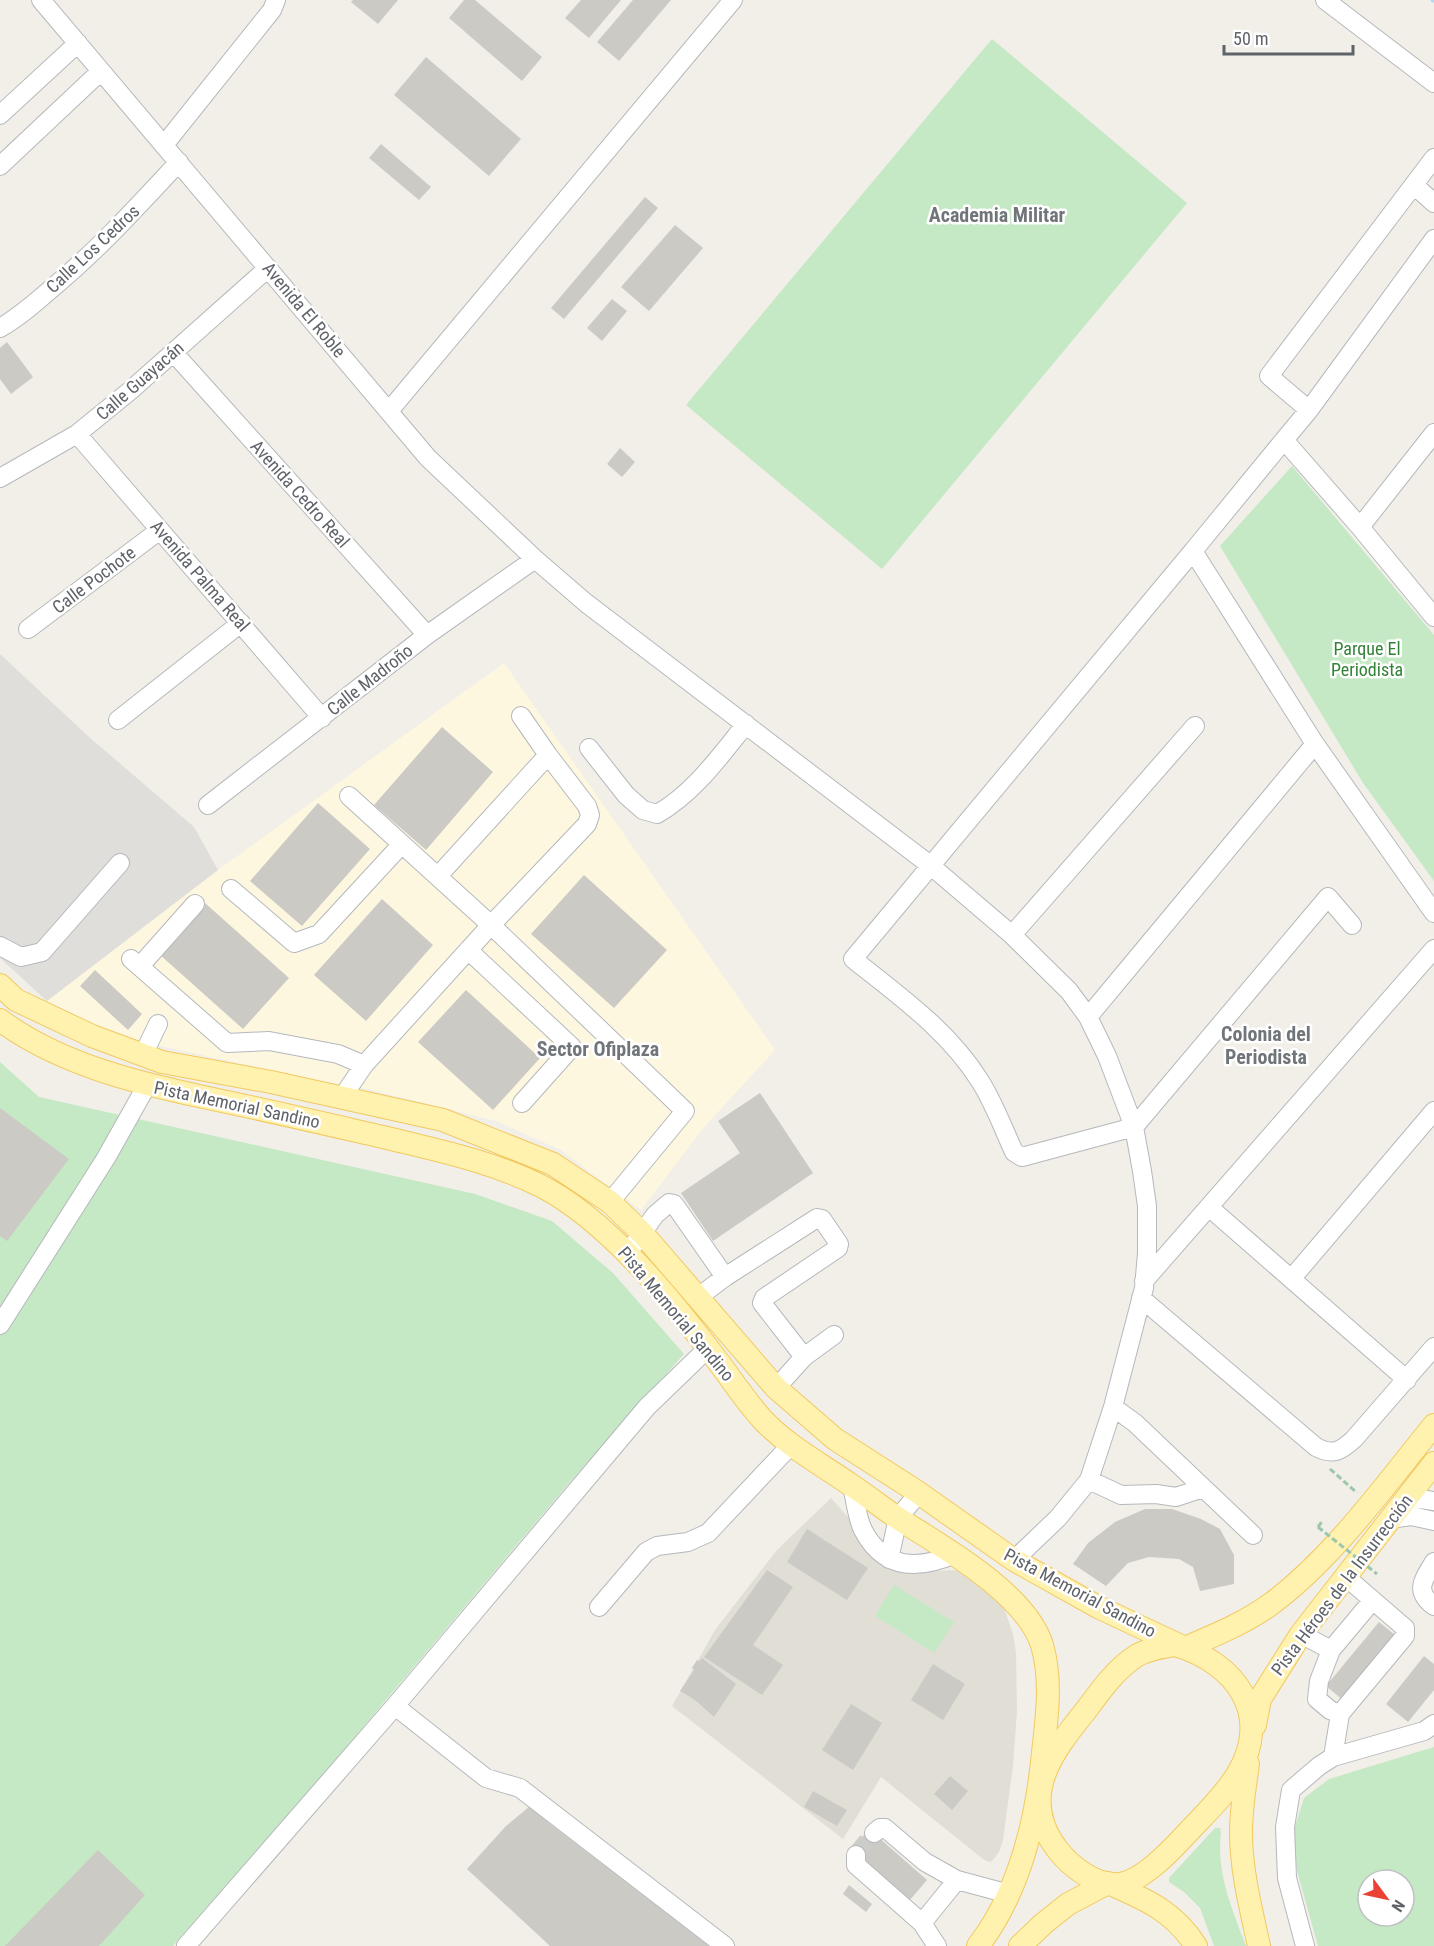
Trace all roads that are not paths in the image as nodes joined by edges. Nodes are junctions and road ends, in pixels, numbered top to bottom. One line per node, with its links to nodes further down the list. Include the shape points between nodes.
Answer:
1 (41, 0): 5 (street, Avenida El Roble)
2 (276, 0): 9 (street)
3 (733, 0): 20 (street)
4 (1325, 0): 7 (street)
5 (78, 43): 6 (street, Avenida El Roble); 8 (street)
6 (101, 70): 9 (street, Avenida El Roble); 12 (street)
7 (1434, 84)
8 (0, 115)
9 (165, 145): 11 (street, Avenida El Roble)
10 (1434, 158): 13 (street)
11 (178, 162): 16 (street, Avenida El Roble); 17 (street, Calle Los Cedros, via 75,269)
12 (0, 166)
13 (1414, 185): 14 (street); 19 (street, via 1269,376)
14 (1434, 203)
15 (1434, 239): 19 (street)
16 (268, 268): 18 (street, Calle Guayacán); 20 (street, Avenida El Roble)
17 (0, 328)
18 (173, 352): 22 (street, Calle Guayacán); 32 (street, Avenida Cedro Real)
19 (1309, 410): 23 (street)
20 (389, 411): 28 (street, Avenida El Roble, via 428,459)
21 (1434, 433): 25 (street)
22 (77, 434): 24 (street, Calle Guayacán); 26 (street, Avenida Palma Real)
23 (1284, 440): 25 (street); 27 (street)
24 (0, 478)
25 (1360, 527): 29 (street)
26 (160, 530): 30 (street, Avenida Palma Real); 31 (street, Calle Pochote)
27 (1194, 551): 38 (street); 45 (street)
28 (535, 559): 32 (street, Calle Madroño); 36 (street, Avenida El Roble, via 586,603)
29 (1434, 617)
30 (240, 623): 34 (street, Avenida Palma Real); 35 (street)
31 (28, 629)
32 (427, 635): 34 (street, Calle Madroño)
33 (520, 716): 40 (street)
34 (322, 718): 42 (street, Calle Madroño)
35 (118, 720)
36 (746, 724): 39 (street, via 674,804 657,813 643,810 626,795); 45 (street, Avenida El Roble)
37 (1196, 726): 52 (street)
38 (1315, 744): 49 (street); 57 (street)
39 (589, 748)
40 (548, 755): 46 (street); 50 (street, via 590,815 586,824)
41 (349, 796): 43 (street)
42 (208, 806)
43 (402, 844): 46 (street); 47 (street, via 319,934 294,943)
44 (120, 862): 53 (street, via 42,952 21,957)
45 (930, 865): 52 (street, Avenida El Roble); 67 (street, via 854,959 937,1028 966,1061 988,1094 1018,1156)
46 (438, 876): 50 (street)
47 (231, 889)
48 (195, 904): 61 (street, via 136,962 227,1043 269,1041 338,1054)
49 (1434, 913)
50 (491, 925): 54 (street); 69 (street, via 685,1111)
51 (1352, 925): 67 (street, via 1328,897)
52 (1012, 935): 57 (street, Avenida El Roble, via 1059,980)
53 (0, 946)
54 (468, 950): 61 (street); 64 (street, via 572,1047)
55 (1434, 950): 70 (street)
56 (0, 985): 60 (main road, Pista Memorial Sandino, via 16,999 92,1036)
57 (1088, 1017): 67 (street, Avenida El Roble)
58 (0, 1020): 62 (main road, Pista Memorial Sandino, via 80,1063)
59 (158, 1024): 60 (street)
60 (143, 1055): 63 (main road, Pista Memorial Sandino)
61 (363, 1065): 63 (street)
62 (147, 1085): 65 (main road, Pista Memorial Sandino); 79 (street)
63 (341, 1099): 65 (main road, via 323,1113 278,1104); 68 (main road, via 355,1119 396,1132); 69 (main road, Pista Memorial Sandino, via 443,1120 553,1164)
64 (522, 1103)
65 (263, 1109): 68 (main road, Pista Memorial Sandino)
66 (1434, 1111): 76 (street)
67 (1134, 1127): 72 (street, Avenida El Roble, via 1147,1206)
68 (415, 1145): 73 (main road, Pista Memorial Sandino, via 487,1163 543,1187 593,1221)
69 (610, 1202): 71 (main road, Pista Memorial Sandino)
70 (1210, 1208): 74 (street); 76 (street)
71 (643, 1234): 73 (street); 75 (street, via 655,1215 669,1203 674,1204); 78 (main road, Pista Memorial Sandino)
72 (1147, 1250): 74 (street, via 1156,1259); 77 (street, Avenida El Roble)
73 (627, 1254): 82 (main road, Pista Memorial Sandino)
74 (1167, 1256): 77 (street)
75 (725, 1277): 78 (street); 83 (street, via 822,1219 838,1248 762,1303)
76 (1292, 1278): 84 (street)
77 (1143, 1290): 84 (street, via 1325,1452 1342,1450); 86 (street, Avenida El Roble)
78 (697, 1298): 85 (main road, Pista Memorial Sandino)
79 (0, 1325)
80 (834, 1335): 83 (street)
81 (1434, 1347): 84 (street)
82 (708, 1348): 88 (main road, Pista Memorial Sandino, via 762,1420); 111 (street, via 647,1407)
83 (804, 1357): 85 (street)
84 (1407, 1380)
85 (776, 1388): 93 (main road, Pista Memorial Sandino, via 834,1439)
86 (1113, 1407): 90 (street, Avenida El Roble); 92 (street)
87 (1434, 1425): 109 (main road, Pista Héroes de la Insurrección, via 1331,1550 1299,1581 1245,1620)
88 (791, 1445): 91 (main road, Pista Memorial Sandino); 106 (street, via 708,1533 646,1552)
89 (1434, 1463): 94 (main road, Pista Héroes de la Insurrección)
90 (1089, 1480): 92 (street, via 1121,1495 1176,1497); 102 (street, via 1058,1518)
91 (852, 1485): 96 (main road, Pista Memorial Sandino); 101 (street, via 863,1529)
92 (1203, 1488): 99 (street)
93 (918, 1494): 96 (street); 102 (main road, Pista Memorial Sandino)
94 (1405, 1500): 95 (street); 97 (main road, Pista Héroes de la Insurrección)
95 (1434, 1501)
96 (898, 1518): 100 (main road, Pista Memorial Sandino); 101 (street)
97 (1390, 1519): 98 (street, via 1412,1516); 104 (main road, Pista Héroes de la Insurrección)
98 (1434, 1521)
99 (1253, 1535)
100 (955, 1554): 101 (street, via 923,1564); 116 (main road, Pista Memorial Sandino, via 1006,1594 1040,1639 1048,1693)
101 (889, 1559)
102 (1014, 1560): 109 (main road, Pista Memorial Sandino, via 1098,1607)
103 (1429, 1570): 107 (street, via 1422,1588)
104 (1346, 1577): 105 (street); 108 (main road, Pista Héroes de la Insurrección)
105 (1372, 1601): 110 (street); 112 (street, via 1405,1628 1405,1636)
106 (599, 1606)
107 (1434, 1606)
108 (1301, 1634): 110 (street); 114 (main road, Pista Héroes de la Insurrección, via 1260,1699)
109 (1185, 1648): 114 (main road, Pista Memorial Sandino, via 1219,1666 1238,1686 1248,1704); 116 (main road, via 1158,1648 1122,1667 1060,1742 1045,1768)
110 (1331, 1650): 112 (street, via 1319,1681 1317,1699)
111 (395, 1707): 123 (street); 124 (street, via 486,1778 520,1788)
112 (1340, 1714): 115 (street)
113 (1434, 1724): 115 (street, via 1424,1731)
114 (1251, 1746): 120 (main road, via 1230,1785 1166,1856 1120,1884); 129 (main road, via 1241,1847)
115 (1333, 1757): 130 (street, via 1291,1790 1285,1827 1287,1878)
116 (1039, 1794): 120 (main road, via 1043,1824 1059,1852 1085,1874); 121 (main road)
117 (874, 1833): 119 (street, via 885,1828 925,1862)
118 (856, 1854): 122 (street, via 856,1865)
119 (957, 1880): 121 (street); 122 (street)
120 (1108, 1883): 127 (main road, via 1068,1904); 128 (main road, via 1174,1918)
121 (1009, 1894): 126 (main road)
122 (922, 1923): 125 (street)
123 (186, 1946)
124 (725, 1946)
125 (937, 1946)
126 (978, 1946)
127 (1020, 1946)
128 (1196, 1946)
129 (1259, 1946)
130 (1305, 1946)

